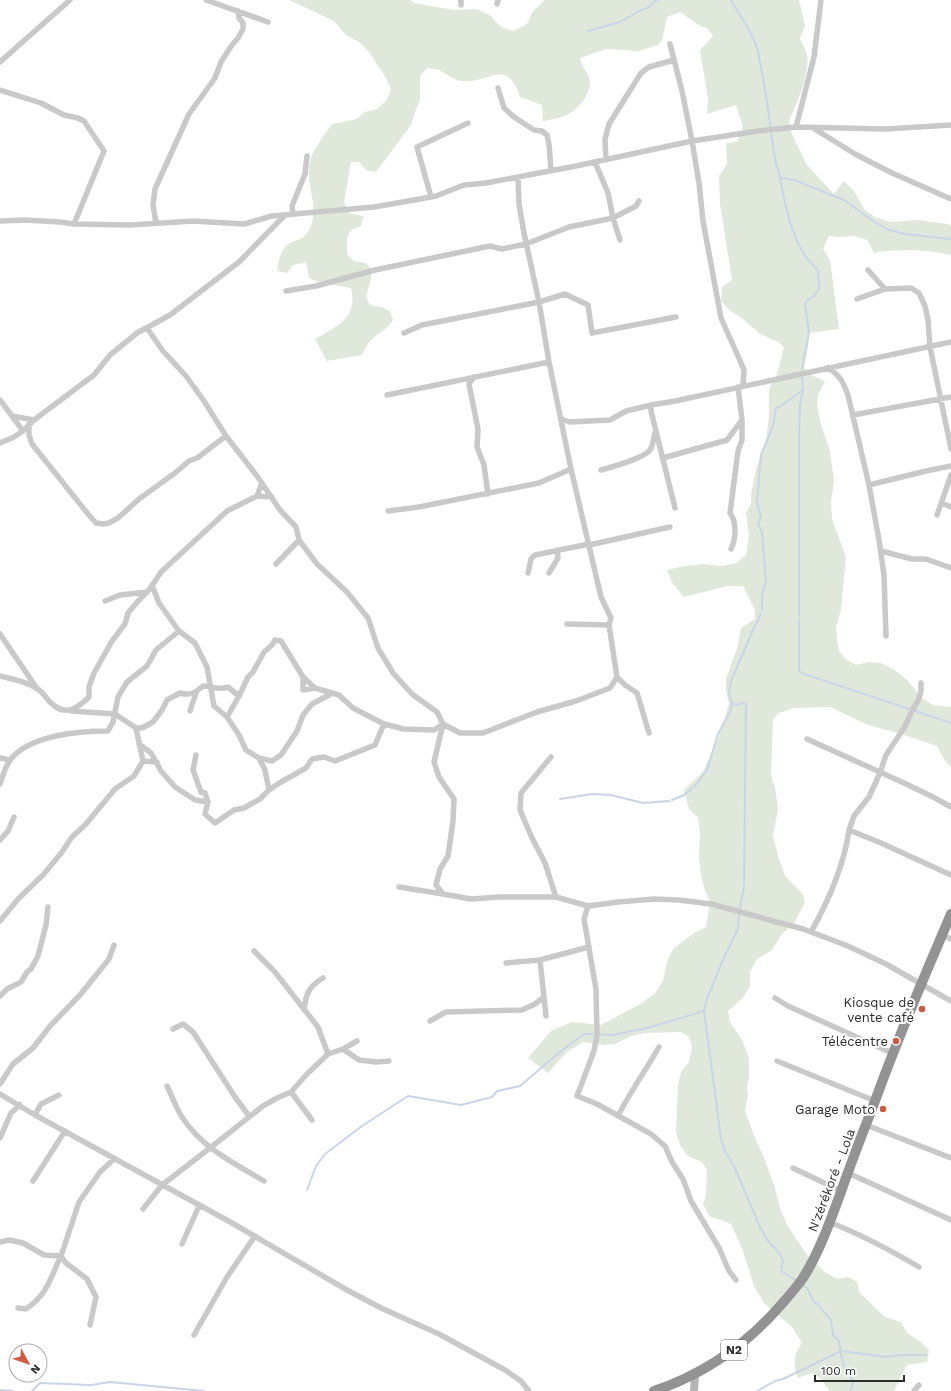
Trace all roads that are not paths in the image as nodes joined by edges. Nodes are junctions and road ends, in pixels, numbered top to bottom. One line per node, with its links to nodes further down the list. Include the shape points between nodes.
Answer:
1 (70, 0): 8 (street)
2 (206, 0): 4 (street)
3 (821, 0): 13 (street, via 814,57)
4 (238, 11): 5 (street); 28 (street, via 244,29 190,114 155,189 153,205)
5 (268, 22)
6 (670, 44): 7 (street)
7 (674, 60): 15 (street); 17 (street, via 649,67 640,73 609,124 605,139)
8 (0, 62)
9 (498, 88): 19 (street, via 504,108 534,130 542,131 546,135)
10 (0, 90): 29 (street, via 84,121 104,151)
11 (468, 123): 21 (street, via 417,147)
12 (951, 125): 14 (street, via 886,129)
13 (796, 127): 14 (street); 15 (street)
14 (812, 128): 22 (street, via 892,173)
15 (692, 141): 17 (street); 45 (street, via 718,304 721,318 744,370)
16 (307, 156): 24 (street, via 305,174 292,206)
17 (606, 160): 18 (street)
18 (595, 162): 19 (street); 26 (street, via 608,193)
19 (551, 170): 20 (street)
20 (518, 177): 21 (street, via 464,185); 31 (street, via 519,204)
21 (431, 197): 24 (street, via 374,207)
22 (951, 199)
23 (639, 200): 26 (street, via 636,206)
24 (293, 214): 25 (street)
25 (285, 215): 28 (street, via 244,224 193,221); 38 (street, via 239,262 170,315)
26 (612, 218): 30 (street); 31 (street, via 569,227)
27 (0, 221): 29 (street, via 25,220)
28 (156, 223): 29 (street)
29 (74, 224)
30 (620, 240)
31 (526, 244): 34 (street, via 502,249 490,246); 36 (street)
32 (868, 270): 33 (street)
33 (885, 289): 35 (street); 41 (street, via 911,288 919,293 928,320)
34 (286, 291)
35 (857, 299)
36 (539, 302): 37 (street, via 565,294 588,306 592,333); 39 (street, via 422,325); 42 (street)
37 (676, 317)
38 (147, 328): 54 (street, via 110,355 94,375); 59 (street, via 163,351 186,376)
39 (404, 333)
40 (951, 342): 41 (street)
41 (930, 347): 43 (street); 48 (street)
42 (549, 362): 44 (street); 53 (street)
43 (828, 368): 45 (street); 51 (street, via 838,374 842,381)
44 (474, 377): 46 (street); 69 (street, via 470,384 478,430 477,447 484,465)
45 (741, 386): 50 (street); 55 (street)
46 (387, 395)
47 (951, 397): 48 (street)
48 (940, 399): 51 (street); 61 (street)
49 (0, 400): 52 (street)
50 (652, 405): 53 (street, via 626,411 610,420 570,422); 58 (street)
51 (853, 415): 68 (street)
52 (12, 416): 54 (street); 57 (street)
53 (561, 419): 64 (street)
54 (34, 420): 56 (street)
55 (742, 420): 62 (street, via 727,440); 80 (street, via 742,440 738,451 730,513 734,518 735,540)
56 (29, 424): 57 (street); 59 (street, via 32,444 88,514 96,523 103,524 118,518 189,461)
57 (23, 430): 60 (street)
58 (656, 430): 62 (street); 65 (street, via 651,449 647,453)
59 (226, 436): 67 (street)
60 (0, 443)
61 (951, 449)
62 (663, 458): 74 (street)
63 (951, 466): 68 (street)
64 (571, 469): 69 (street, via 539,483); 79 (street)
65 (601, 470)
66 (951, 475): 72 (street)
67 (262, 483): 70 (street); 71 (street)
68 (869, 485): 82 (street)
69 (488, 494): 75 (street)
70 (257, 496): 71 (street); 87 (street, via 227,511 161,572)
71 (272, 497): 78 (street, via 296,527)
72 (942, 503): 73 (street); 76 (street)
73 (951, 507)
74 (675, 508)
75 (388, 511)
76 (937, 515)
77 (670, 527): 79 (street)
78 (299, 540): 83 (street); 109 (street, via 368,618 378,648 393,673 412,694 437,712)
79 (589, 544): 81 (street); 90 (street, via 601,597 611,618)
80 (731, 549)
81 (557, 550): 85 (street, via 535,555 531,559); 86 (street, via 558,558)
82 (881, 551): 84 (street, via 912,559 926,559); 93 (street)
83 (276, 564)
84 (951, 568)
85 (528, 573)
86 (549, 573)
87 (150, 588): 88 (street, via 144,593 120,595); 91 (street, via 158,603); 104 (street, via 128,613 125,624 112,641 94,674 89,697)
88 (105, 601)
89 (567, 624): 90 (street)
90 (609, 624): 96 (street)
91 (180, 631): 98 (street, via 195,643 207,667); 106 (street, via 156,650 147,666 127,682 118,697)
92 (0, 634): 99 (street)
93 (886, 636)
94 (0, 676): 99 (street)
95 (303, 677): 100 (street); 100 (street, via 303,690); 103 (street, via 281,641 275,640 264,652)
96 (617, 677): 109 (street, via 610,688 536,712 483,733 460,733); 111 (street, via 637,693)
97 (921, 683): 121 (street, via 918,701 886,755)
98 (210, 686): 101 (street, via 203,686); 103 (street, via 222,689 228,687); 107 (street, via 214,706)
99 (36, 688): 104 (street, via 59,709)
100 (315, 688): 102 (street)
101 (196, 692): 105 (street); 110 (street, via 187,695 180,693 167,700 153,722)
102 (333, 693): 108 (street, via 339,695 352,708); 117 (street, via 312,704 281,755 272,761)
103 (239, 696): 107 (street)
104 (70, 711): 106 (street)
105 (190, 711)
106 (115, 714): 110 (street); 118 (street, via 108,731 83,731 41,741 23,749)
107 (227, 717): 117 (street, via 240,735 246,750)
108 (384, 724): 109 (street, via 404,729 434,730); 123 (street, via 374,745 335,761 324,757 312,759 306,768)
109 (443, 724): 133 (street, via 434,762 439,777 454,800 448,856 440,869 436,885)
110 (136, 728): 113 (street)
111 (649, 733)
112 (807, 739): 121 (street)
113 (139, 744): 119 (street); 120 (street, via 151,753)
114 (196, 755): 124 (street, via 193,770)
115 (551, 757): 134 (street, via 521,793 520,810 545,862)
116 (0, 758): 118 (street)
117 (259, 758): 123 (street, via 265,770)
118 (10, 760): 122 (street)
119 (143, 761): 120 (street); 138 (street, via 134,776 115,789 72,837 36,883 19,898)
120 (157, 762): 125 (street, via 161,771 175,787)
121 (880, 773): 127 (street); 129 (street, via 869,797 854,816)
122 (0, 784)
123 (269, 790): 126 (street, via 260,799 244,808 234,810 215,823 205,814)
124 (201, 792): 125 (street); 126 (street, via 205,793)
125 (195, 800): 126 (street)
126 (208, 802)
127 (951, 807)
128 (14, 816): 130 (street, via 8,831)
129 (848, 830): 131 (street); 139 (street, via 846,849 838,875)
130 (0, 840)
131 (951, 876)
132 (399, 887): 133 (street)
133 (443, 894): 134 (street, via 471,900)
134 (556, 897): 135 (street)
135 (588, 906): 139 (street, via 654,899 679,900 736,910); 142 (street, via 584,919)
136 (48, 907): 149 (street, via 38,956 21,982)
137 (951, 914): 140 (highway, N'zérékoré - Lola / N2)
138 (0, 921)
139 (811, 932): 147 (street, via 880,961)
140 (947, 937): 147 (highway, N'zérékoré - Lola / N2)
141 (114, 945): 165 (street, via 109,959 80,995 33,1048 13,1064)
142 (589, 947): 144 (street); 174 (street, via 596,989 597,1035 594,1051 577,1096)
143 (254, 951): 154 (street, via 275,972)
144 (540, 960): 145 (street); 151 (street)
145 (506, 963)
146 (323, 978): 154 (street, via 309,989)
147 (922, 985): 153 (street); 162 (highway, N'zérékoré - Lola / N2)
148 (0, 987): 149 (street)
149 (7, 989): 150 (street)
150 (0, 996)
151 (544, 997): 155 (street); 156 (street, via 522,1010 446,1012)
152 (775, 998): 162 (street)
153 (951, 1001)
154 (304, 1010): 161 (street, via 318,1027)
155 (546, 1016)
156 (430, 1021)
157 (173, 1029): 173 (street, via 183,1024 193,1032)
158 (357, 1041): 160 (street)
159 (659, 1047): 174 (street)
160 (343, 1049): 161 (street); 163 (street, via 360,1060)
161 (328, 1054): 167 (street)
162 (892, 1054): 170 (highway, N'zérékoré - Lola / N2)
163 (388, 1061)
164 (777, 1061): 170 (street)
165 (0, 1084)
166 (168, 1086): 179 (street, via 181,1116)
167 (291, 1092): 173 (street, via 262,1106); 175 (street)
168 (0, 1094): 171 (street)
169 (59, 1095): 172 (street, via 41,1104)
170 (875, 1101): 176 (highway, N'zérékoré - Lola / N2)
171 (20, 1105): 172 (street); 178 (street, via 11,1113)
172 (35, 1115): 177 (street)
173 (249, 1116): 179 (street)
174 (618, 1116): 197 (street, via 651,1134 665,1146 683,1179 691,1201)
175 (312, 1120)
176 (866, 1125): 180 (street); 183 (highway, N'zérékoré - Lola / N2)
177 (65, 1131): 181 (street); 184 (street)
178 (0, 1138)
179 (210, 1148): 185 (street); 186 (street)
180 (951, 1158)
181 (114, 1159): 186 (street); 195 (street, via 100,1172 79,1202)
182 (793, 1168): 187 (street)
183 (848, 1173): 187 (highway, N'zérékoré - Lola / N2); 190 (street)
184 (33, 1181)
185 (264, 1181)
186 (162, 1185): 188 (street); 189 (street)
187 (841, 1191): 191 (highway, N'zérékoré - Lola / N2)
188 (199, 1206): 192 (street); 194 (street)
189 (143, 1209)
190 (951, 1220)
191 (829, 1222): 196 (street, via 889,1249); 201 (highway, N'zérékoré - Lola / N2, via 812,1262 800,1282 769,1319 743,1343)
192 (255, 1236): 200 (street, via 227,1277); 203 (street, via 354,1294 439,1334 505,1370)
193 (0, 1242): 195 (street, via 9,1240 23,1243 44,1255)
194 (182, 1244)
195 (61, 1256): 198 (street, via 51,1280 40,1297 26,1309); 199 (street, via 66,1264 88,1279 96,1297)
196 (919, 1267)
197 (736, 1280)
198 (18, 1308)
199 (90, 1325)
200 (194, 1335)
201 (696, 1375): 204 (highway, N'zérékoré - Lola / N2); 205 (street)
202 (919, 1385): 206 (street)
203 (529, 1391)
204 (654, 1391)
205 (694, 1391)
206 (914, 1391)

